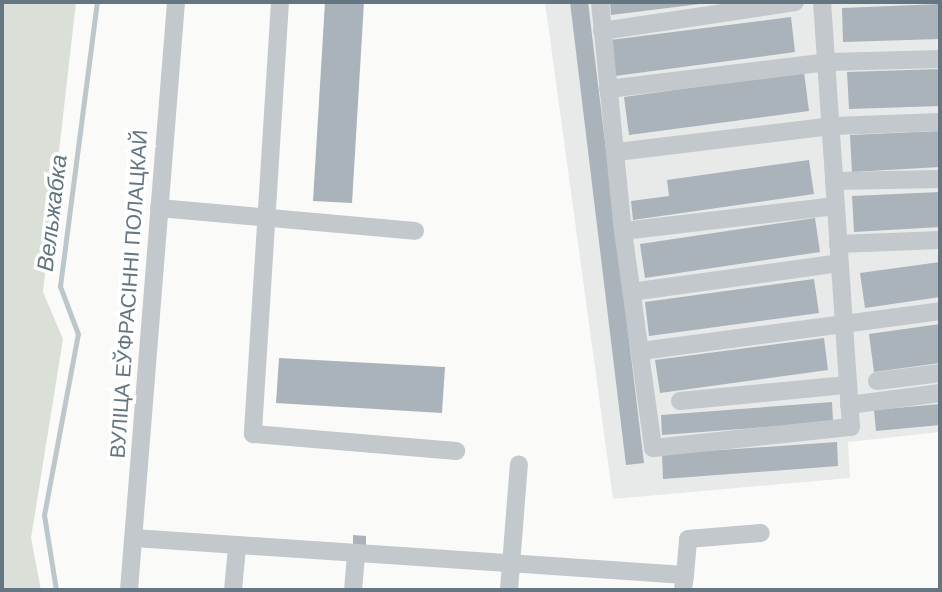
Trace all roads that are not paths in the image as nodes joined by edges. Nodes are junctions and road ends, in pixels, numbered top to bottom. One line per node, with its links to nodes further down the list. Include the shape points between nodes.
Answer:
1 (176, 2): 16 (street, ВУЛІЦА ЕЎФРАСІННІ ПОЛАЦКАЙ)
2 (281, 2): 17 (street)
3 (600, 2): 6 (street)
4 (795, 2): 6 (street)
5 (821, 2): 8 (street)
6 (602, 31): 9 (street)
7 (940, 59): 8 (street)
8 (829, 62): 9 (street); 11 (street)
9 (608, 89): 12 (street)
10 (940, 122): 11 (street)
11 (833, 126): 12 (street); 14 (street)
12 (617, 152): 19 (street)
13 (940, 179): 14 (street)
14 (834, 181): 15 (street)
15 (836, 206): 19 (street); 21 (street)
16 (159, 208): 17 (street); 36 (street, ВУЛІЦА ЕЎФРАСІННІ ПОЛАЦКАЙ)
17 (266, 217): 18 (street); 33 (street, via 253,434)
18 (415, 231)
19 (623, 231): 23 (street)
20 (940, 240): 21 (street)
21 (838, 244): 22 (street)
22 (839, 263): 23 (street); 25 (street)
23 (631, 292): 26 (street)
24 (940, 312): 25 (street)
25 (843, 325): 26 (street); 29 (street)
26 (641, 351): 32 (street, via 653,448 851,427)
27 (940, 373): 28 (street)
28 (877, 381)
29 (847, 385): 31 (street); 32 (street)
30 (940, 393): 32 (street)
31 (680, 401)
32 (849, 405)
33 (456, 451)
34 (519, 464): 39 (street)
35 (761, 533): 40 (street, via 688,539)
36 (134, 538): 37 (street); 41 (street, ВУЛІЦА ЕЎФРАСІННІ ПОЛАЦКАЙ)
37 (237, 548): 38 (street); 42 (street)
38 (356, 556): 39 (street); 43 (street)
39 (511, 565): 40 (street); 44 (street)
40 (684, 583)
41 (130, 590)
42 (233, 590)
43 (353, 590)
44 (509, 590)

